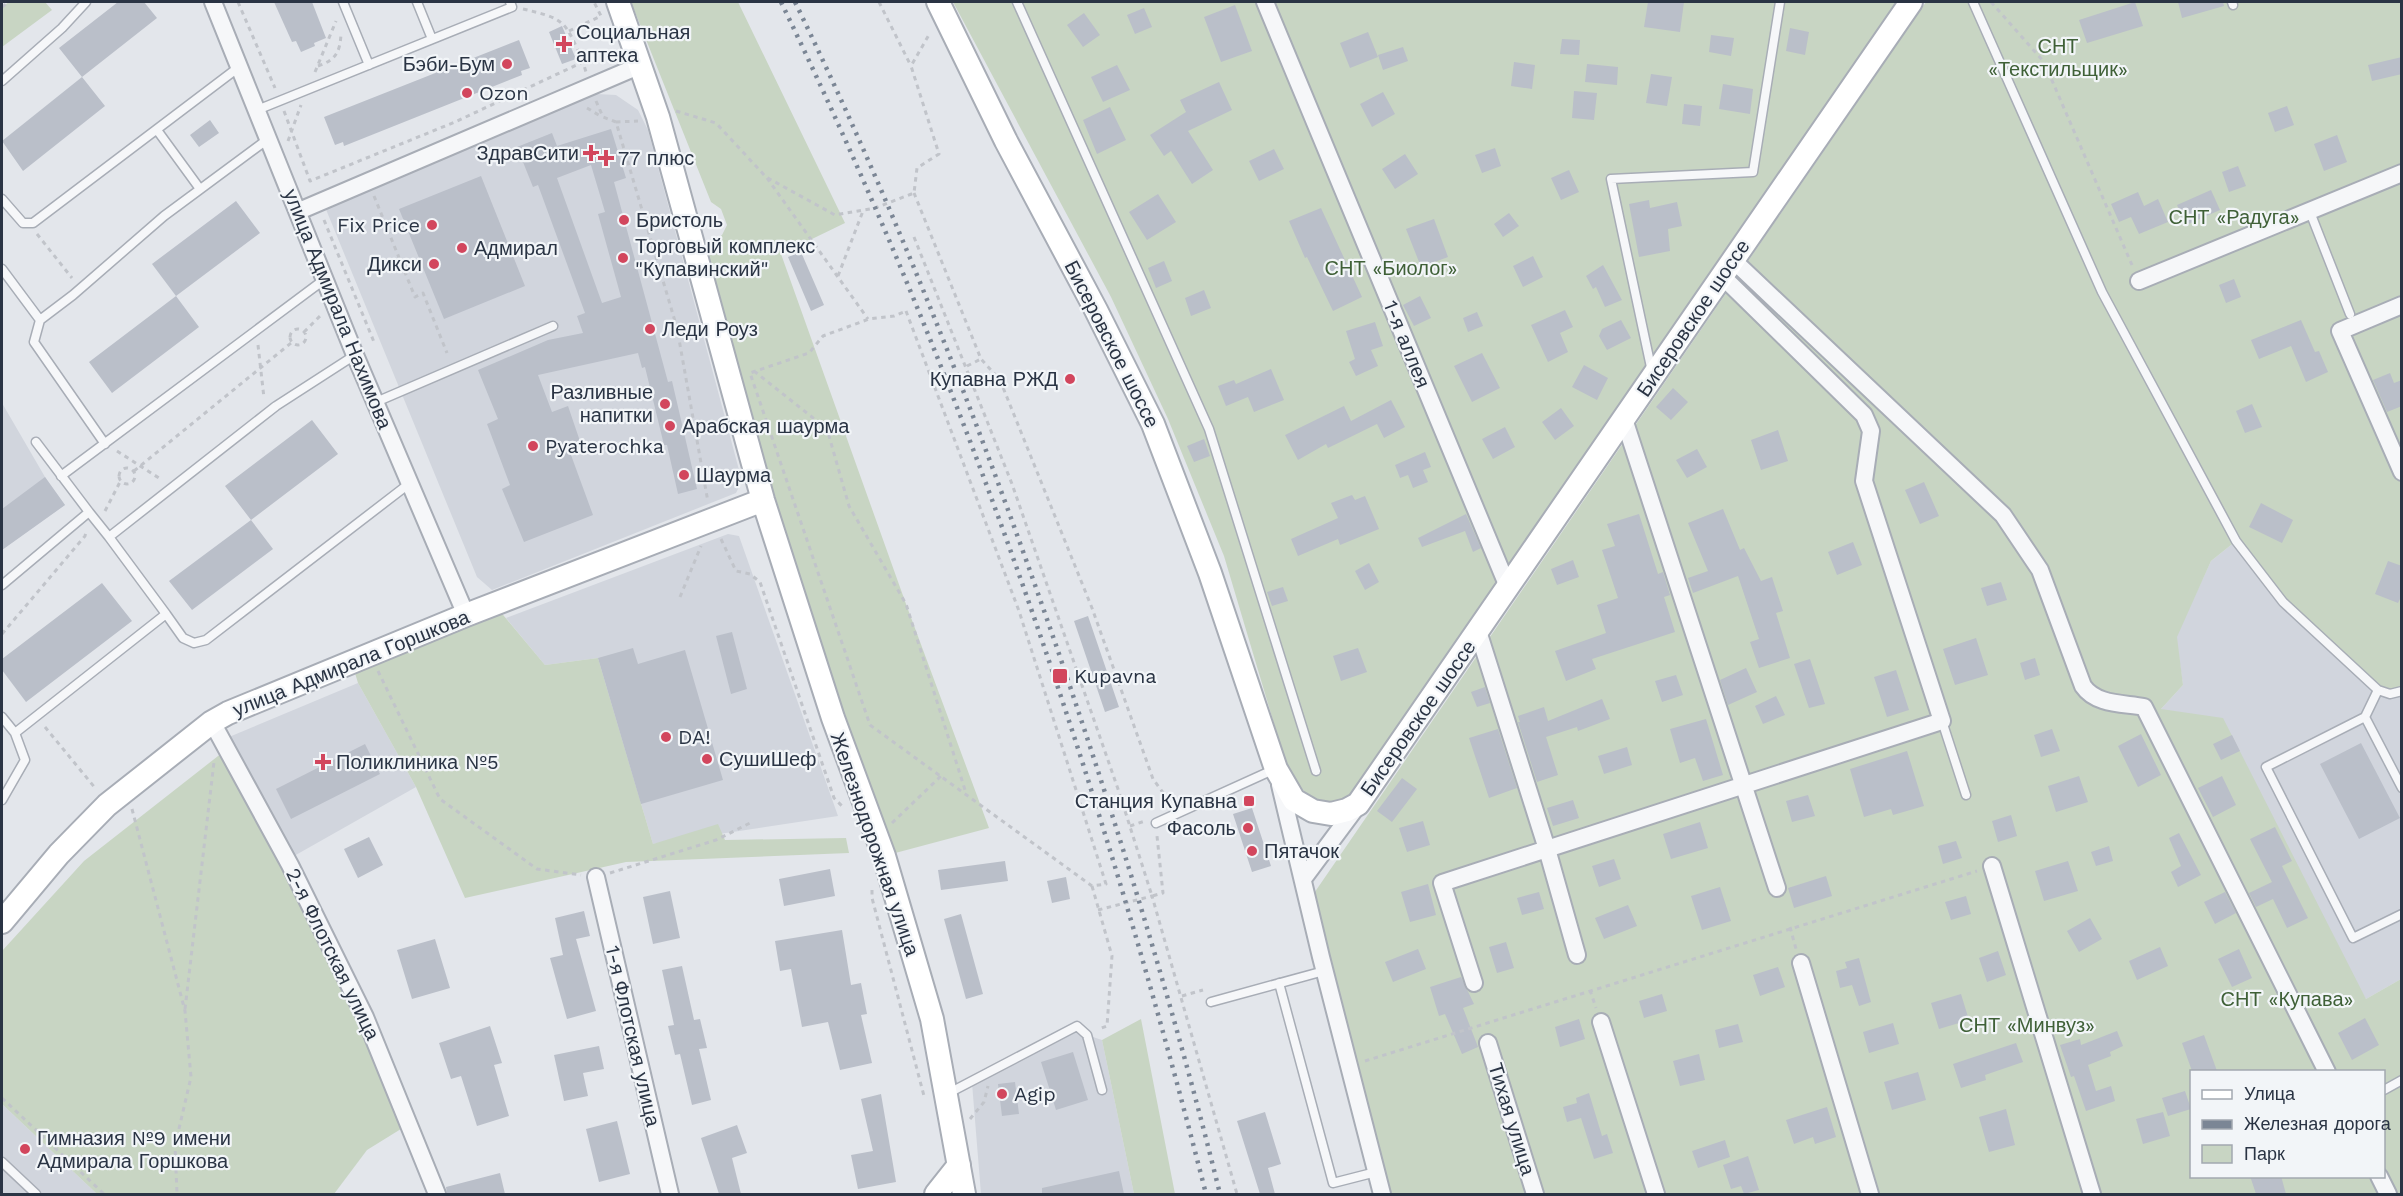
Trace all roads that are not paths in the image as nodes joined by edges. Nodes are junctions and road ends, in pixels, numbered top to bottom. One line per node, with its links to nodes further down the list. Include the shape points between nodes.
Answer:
1 (83, 2): 17 (lane, via 62,28)
2 (213, 2): 16 (street, улица Адмирала Нахимова)
3 (344, 2): 14 (lane)
4 (417, 2): 13 (lane)
5 (618, 2): 15 (main road, Железнодорожная улица)
6 (1017, 2): 59 (lane, via 1209,429)
7 (1265, 2): 47 (street, 1-я аллея)
8 (1780, 2): 35 (lane, via 1753,172 1611,179)
9 (1911, 2): 26 (main road, Бисеровское шоссе)
10 (1973, 2): 51 (lane, via 2102,292 2236,541 2283,602)
11 (511, 4): 13 (lane)
12 (940, 7): 58 (main road, Бисеровское шоссе, via 1153,423 1210,573)
13 (432, 39): 14 (lane)
14 (369, 65): 18 (lane)
15 (641, 65): 24 (street, via 589,93); 43 (main road, Железнодорожная улица, via 698,255)
16 (239, 67): 18 (street, улица Адмирала Нахимова); 19 (lane)
17 (2, 81)
18 (257, 110): 20 (street, улица Адмирала Нахимова)
19 (157, 130): 22 (lane); 23 (lane, via 29,223 23,223)
20 (268, 139): 22 (lane); 24 (street, улица Адмирала Нахимова)
21 (2402, 173): 25 (street)
22 (200, 189): 32 (lane)
23 (2, 199)
24 (299, 211): 28 (street, улица Адмирала Нахимова)
25 (2310, 212): 29 (street); 31 (lane)
26 (1727, 268): 35 (main road, Бисеровское шоссе); 55 (street, via 1864,415 1871,431 1863,481); 81 (street, via 2002,515 2040,570 2088,693 2103,700 2144,707)
27 (2, 269): 32 (lane)
28 (325, 279): 34 (street, улица Адмирала Нахимова); 39 (lane)
29 (2139, 281)
30 (2402, 305): 40 (street, via 2340,331)
31 (2350, 314)
32 (40, 320): 39 (lane, via 34,342)
33 (553, 326): 36 (lane)
34 (356, 355): 36 (street, улица Адмирала Нахимова); 45 (lane, via 276,406)
35 (1653, 377): 37 (main road, Бисеровское шоссе)
36 (376, 402): 42 (street, улица Адмирала Нахимова)
37 (1624, 419): 47 (main road, Бисеровское шоссе); 60 (street)
38 (36, 442): 41 (lane)
39 (105, 443): 41 (lane)
40 (2402, 472)
41 (62, 476): 44 (lane)
42 (410, 483): 48 (lane, via 206,640 194,643 183,638); 49 (street, улица Адмирала Нахимова)
43 (763, 500): 49 (main road, улица Адмирала Горшкова); 85 (main road, Железнодорожная улица, via 833,718 877,837 932,1019)
44 (89, 512): 45 (lane); 46 (lane)
45 (110, 537): 48 (lane)
46 (2, 585)
47 (1508, 587): 50 (main road, Бисеровское шоссе)
48 (166, 614): 57 (lane)
49 (466, 615): 56 (main road, улица Адмирала Горшкова, via 228,713)
50 (1478, 630): 64 (main road, Бисеровское шоссе); 66 (street)
51 (2378, 690): 52 (lane, via 2390,694); 54 (lane)
52 (2402, 691)
53 (2, 717): 57 (lane)
54 (2365, 717): 61 (lane); 71 (lane, via 2266,767 2353,938)
55 (1942, 720): 60 (street); 62 (lane)
56 (215, 728): 72 (main road, улица Адмирала Горшкова, via 126,789 82,829); 91 (street, 2-я Флотская улица, via 285,856 365,1017)
57 (15, 733): 63 (lane, via 25,760)
58 (1276, 769): 64 (main road, Бисеровское шоссе, via 1294,800 1312,811 1331,814); 65 (lane); 69 (street)
59 (1317, 771)
60 (1744, 786): 66 (street); 70 (street)
61 (2402, 788)
62 (1965, 795)
63 (2, 800)
64 (1358, 804): 69 (street)
65 (1156, 823)
66 (1548, 849): 73 (street); 77 (street, via 1442,883)
67 (1992, 866): 99 (street)
68 (597, 877): 92 (street, 1-я Флотская улица)
69 (1303, 879): 75 (street)
70 (1777, 888)
71 (2402, 914)
72 (2, 922)
73 (1577, 955)
74 (1801, 963): 98 (street)
75 (1324, 971): 76 (lane); 88 (street)
76 (1279, 983): 78 (lane); 88 (lane, via 1334,1183)
77 (1474, 983)
78 (1211, 1002)
79 (1601, 1022): 97 (street)
80 (1488, 1043): 96 (street, Тихая улица)
81 (2326, 1070)
82 (2402, 1080): 83 (lane)
83 (2385, 1089)
84 (1102, 1090): 85 (lane, via 1087,1035 1077,1026)
85 (947, 1094): 87 (main road, Железнодорожная улица)
86 (2, 1162): 90 (lane)
87 (959, 1165): 93 (main road); 94 (main road, Железнодорожная улица)
88 (1376, 1172): 95 (street)
89 (2380, 1178): 100 (street)
90 (36, 1194)
91 (437, 1194)
92 (670, 1194)
93 (936, 1194)
94 (964, 1194)
95 (1382, 1194)
96 (1535, 1194)
97 (1656, 1194)
98 (1870, 1194)
99 (2092, 1194)
100 (2388, 1194)

